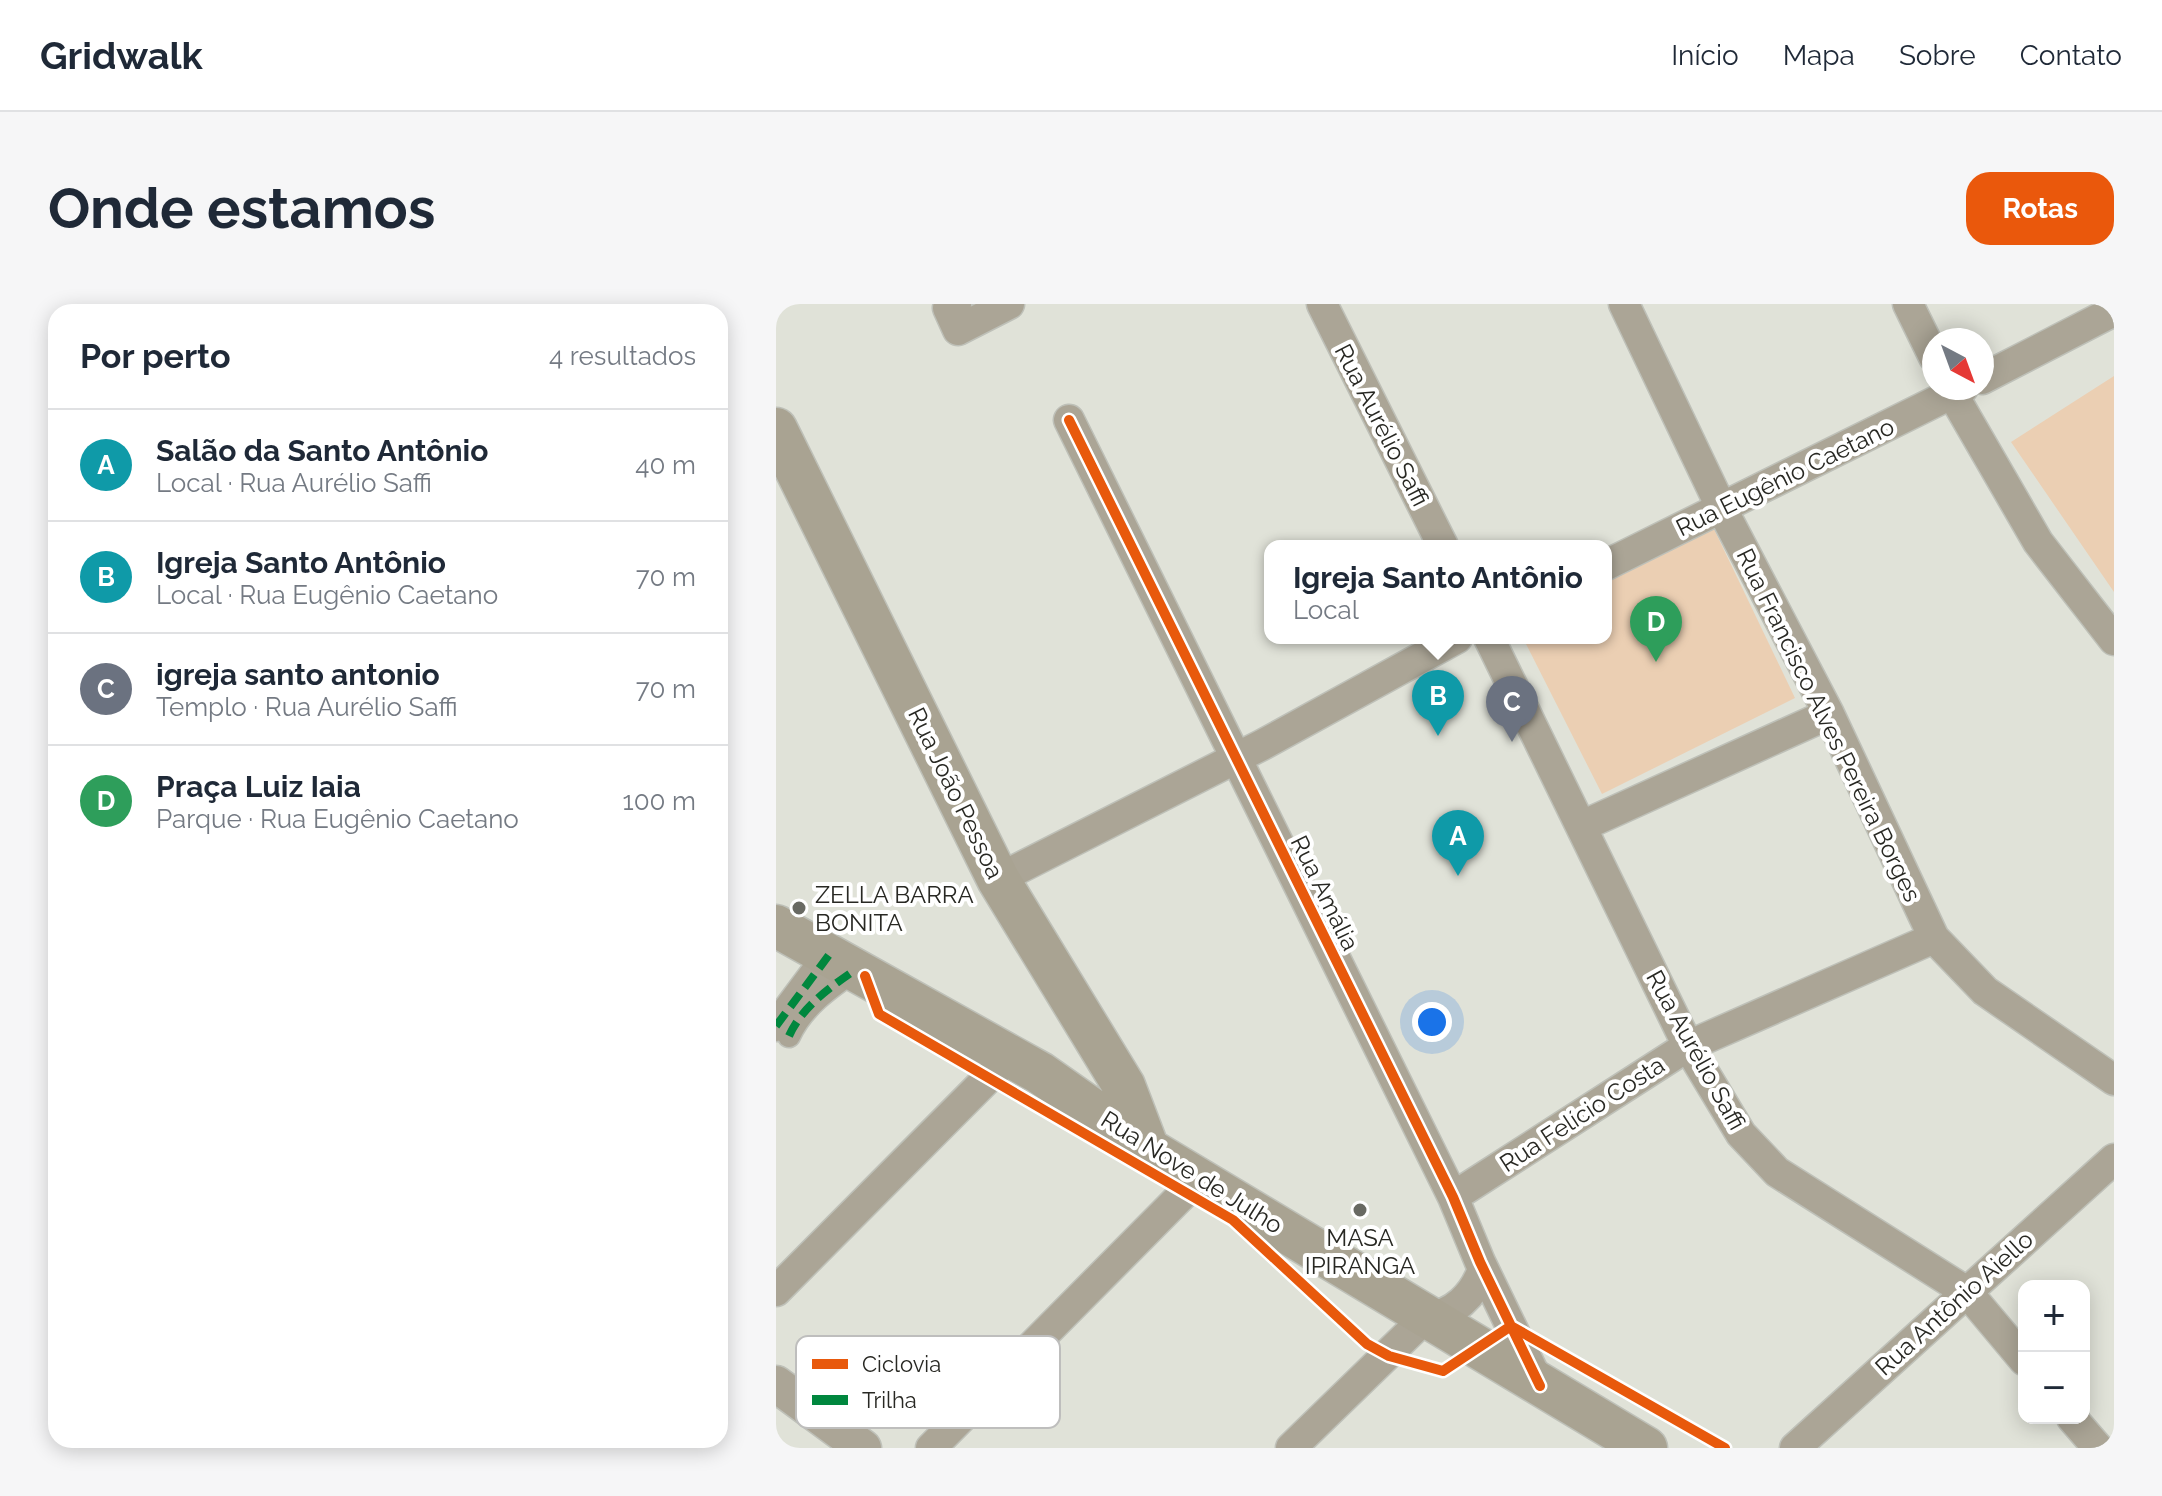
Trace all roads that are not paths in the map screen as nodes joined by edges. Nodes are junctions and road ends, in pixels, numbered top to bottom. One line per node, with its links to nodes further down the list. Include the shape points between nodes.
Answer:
1 (956, 304): 2 (street, via 948,308 958,330)
2 (1009, 304)
3 (1322, 304): 14 (street, Rua Aurélio Saffi)
4 (1624, 304): 13 (street, Rua Francisco Alves Pereira Borges)
5 (1908, 304): 7 (street)
6 (2114, 311): 8 (street)
7 (1922, 333)
8 (1994, 373)
9 (1935, 400): 13 (street, Rua Eugênio Caetano)
10 (1960, 400): 16 (street, via 2038,542)
11 (1069, 420): 20 (street, Rua Amália)
12 (780, 446): 22 (main road, Rua João Pessoa)
13 (1722, 509): 15 (street, Rua Eugênio Caetano); 19 (street, Rua Francisco Alves Pereira Borges)
14 (1440, 540)
15 (1612, 562)
16 (2114, 640)
17 (1446, 644): 20 (street)
18 (1492, 644): 21 (street, Rua Aurélio Saffi)
19 (1829, 714): 21 (street); 23 (street, Rua Francisco Alves Pereira Borges)
20 (1236, 759): 22 (street); 34 (street, Rua Amália)
21 (1582, 826): 28 (street, Rua Aurélio Saffi)
22 (998, 879): 27 (main road, Rua João Pessoa)
23 (1934, 938): 28 (street, Rua Felício Costa); 30 (street, Rua Francisco Alves Pereira Borges, via 1985,991)
24 (817, 949): 25 (street); 26 (street); 29 (main road, Rua Nove de Julho)
25 (776, 998)
26 (782, 1031)
27 (1095, 1041): 29 (main road, via 1062,1068); 31 (main road, Rua João Pessoa, via 1124,1086)
28 (1688, 1046): 34 (street, Rua Felício Costa); 37 (street, Rua Aurélio Saffi, via 1741,1134 1777,1172)
29 (1024, 1065): 31 (main road, Rua Nove de Julho); 36 (street)
30 (2114, 1080)
31 (1148, 1149): 33 (main road, Rua Nove de Julho)
32 (2114, 1159): 37 (street, Rua Antônio Aiello)
33 (1199, 1178): 38 (main road, Rua Nove de Julho); 39 (street)
34 (1453, 1197): 35 (street, Rua Amália)
35 (1483, 1269): 38 (street, via 1465,1300 1439,1317); 42 (street, Rua Amália)
36 (776, 1291)
37 (1967, 1292): 40 (street, Rua Aurélio Saffi); 51 (street, Rua Antônio Aiello)
38 (1425, 1318): 42 (main road, Rua Nove de Julho); 49 (street)
39 (1042, 1336)
40 (2018, 1353)
41 (776, 1384): 43 (street)
42 (1540, 1386): 50 (main road, Rua Nove de Julho)
43 (796, 1399)
44 (2077, 1424): 52 (street)
45 (836, 1428): 47 (street)
46 (951, 1428): 48 (street)
47 (863, 1448)
48 (931, 1448)
49 (1291, 1448)
50 (1646, 1448)
51 (1795, 1448)
52 (2098, 1448)

